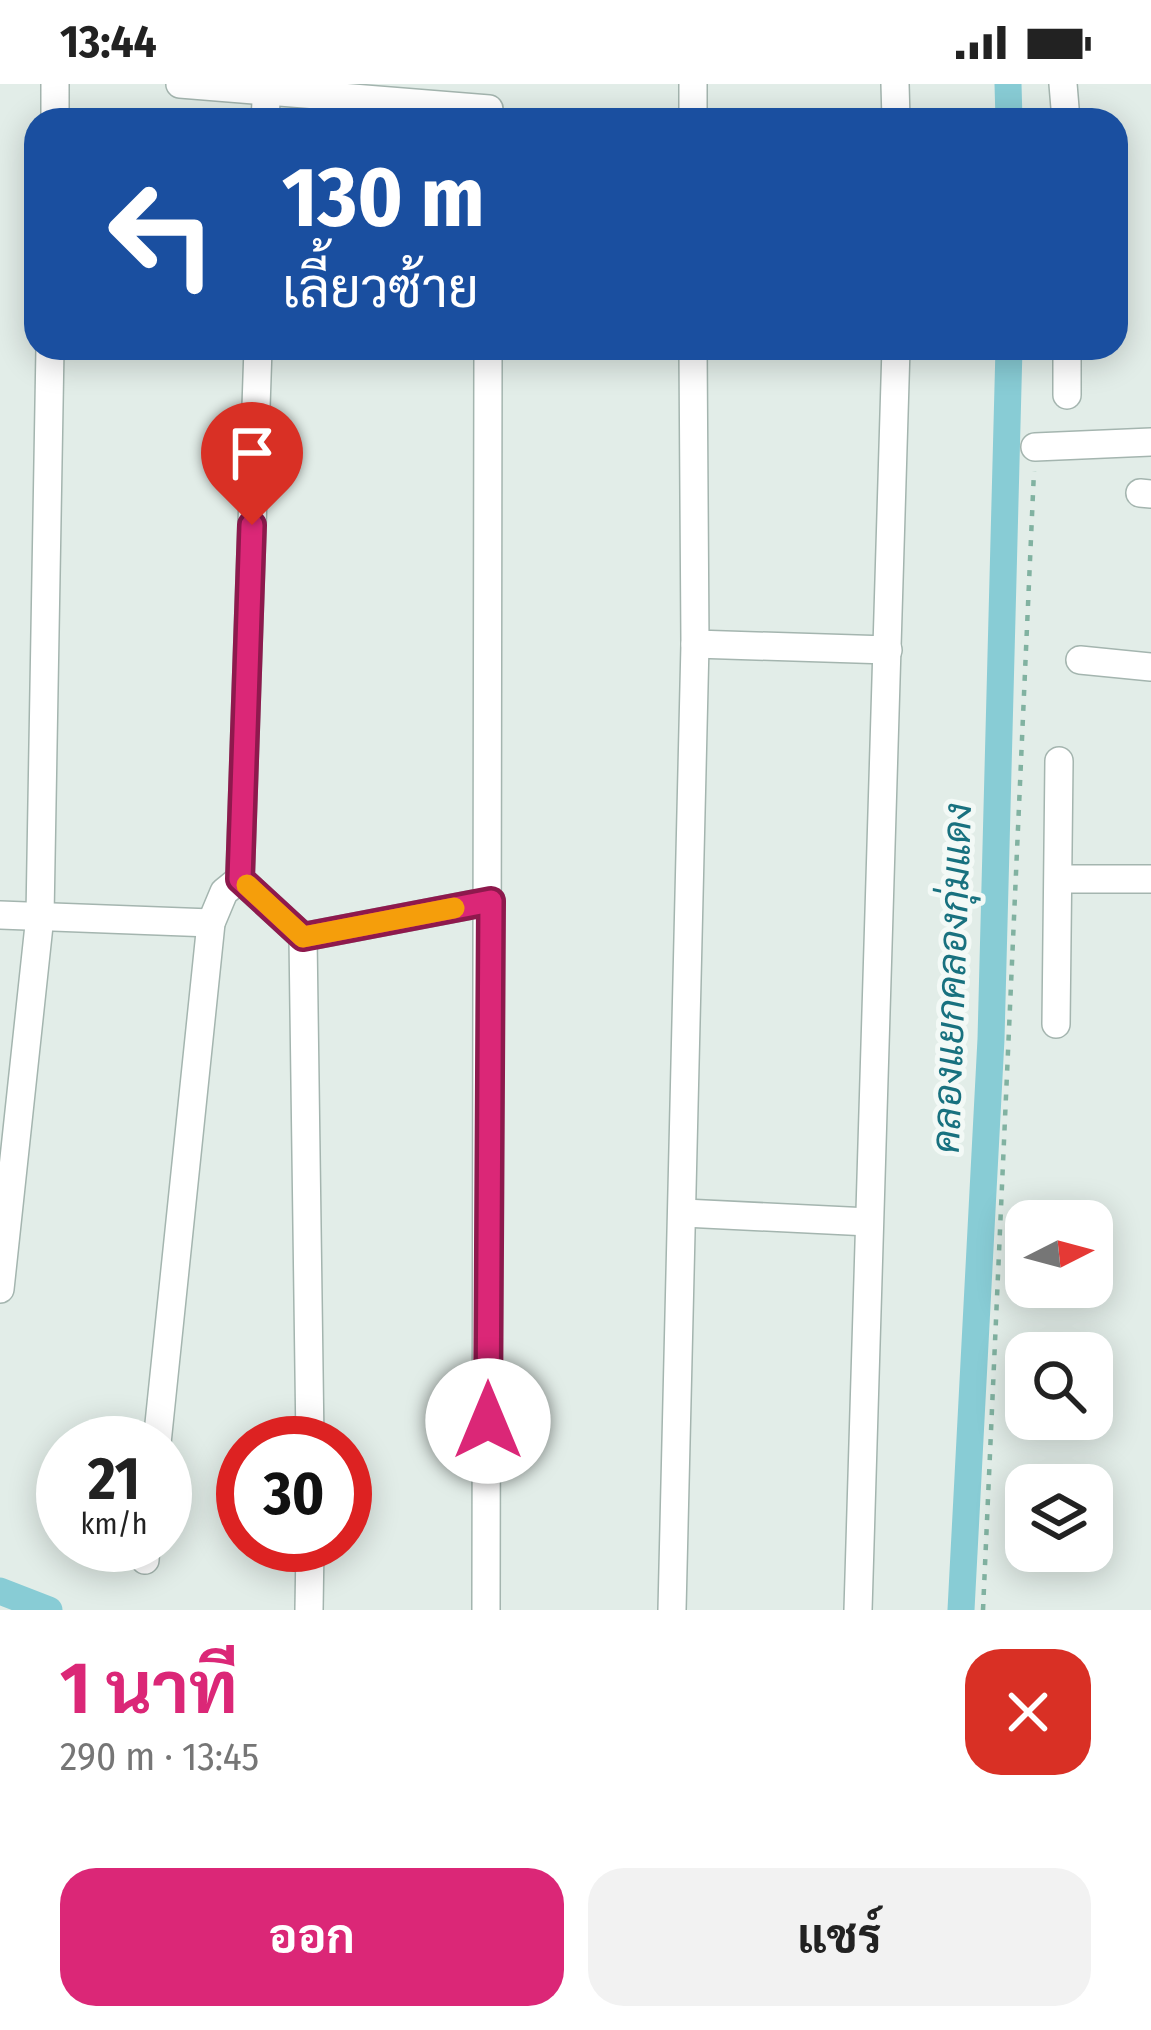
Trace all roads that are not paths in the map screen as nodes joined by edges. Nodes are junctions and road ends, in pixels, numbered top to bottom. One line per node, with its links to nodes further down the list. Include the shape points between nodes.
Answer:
1 (180, 84): 2 (street)
2 (266, 100): 3 (street)
3 (490, 104)
4 (50, 360): 23 (street)
5 (258, 360): 18 (street)
6 (488, 360): 21 (street)
7 (693, 360): 13 (street)
8 (896, 360): 14 (street)
9 (1067, 360): 10 (street)
10 (1067, 395)
11 (1151, 442): 12 (street)
12 (1035, 447)
13 (695, 644): 14 (street); 27 (street)
14 (888, 650): 28 (street)
15 (1080, 661): 16 (street)
16 (1151, 667)
17 (1059, 761): 19 (street)
18 (240, 879): 24 (street, via 224,892); 25 (street)
19 (1060, 879): 20 (street); 26 (street)
20 (1151, 879)
21 (491, 901): 25 (street); 34 (street)
22 (0, 915): 23 (street)
23 (40, 916): 24 (street); 29 (street)
24 (211, 923): 30 (street)
25 (303, 937): 31 (street)
26 (1056, 1024)
27 (684, 1214): 28 (street); 35 (street)
28 (869, 1222): 36 (street)
29 (0, 1289)
30 (160, 1416)
31 (310, 1416)
32 (310, 1572): 33 (street)
33 (309, 1610)
34 (486, 1610)
35 (672, 1610)
36 (858, 1610)

